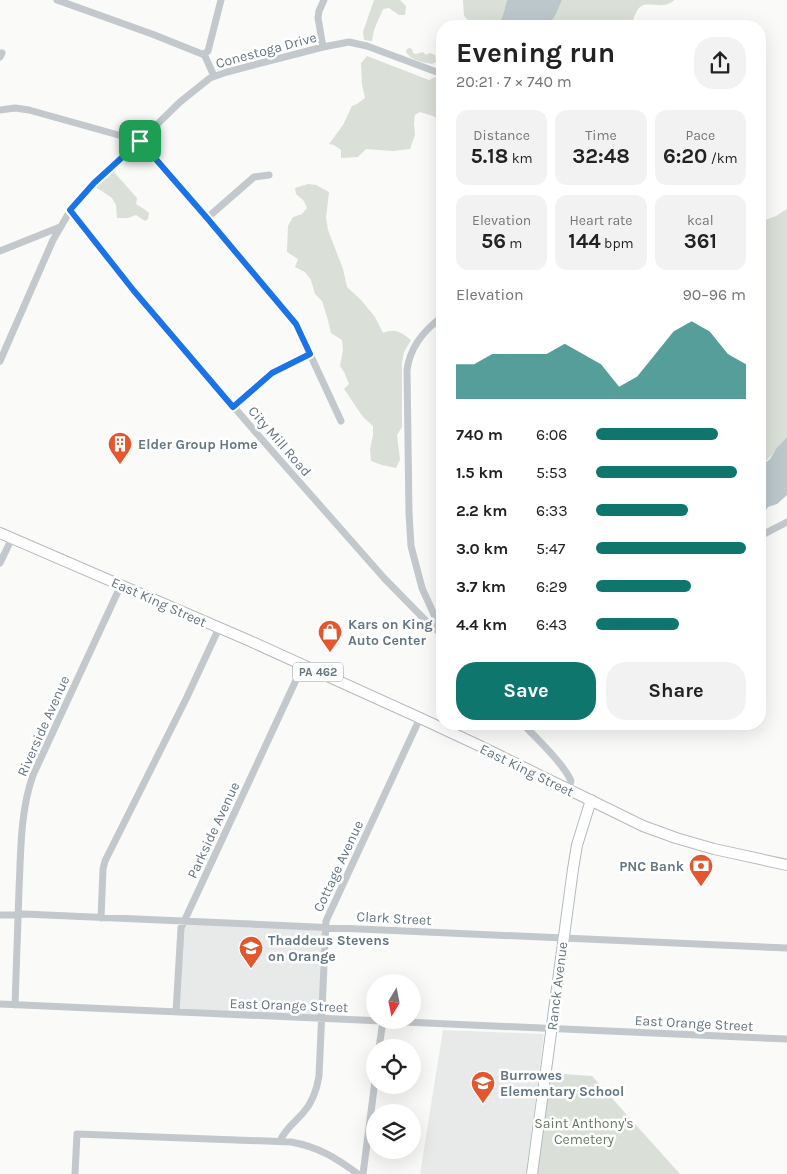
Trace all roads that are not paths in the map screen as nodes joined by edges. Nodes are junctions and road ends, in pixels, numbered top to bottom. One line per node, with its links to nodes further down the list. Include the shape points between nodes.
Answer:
1 (57, 0): 5 (street)
2 (221, 0): 5 (street, via 208,51)
3 (324, 0): 4 (street, via 318,18)
4 (323, 48): 6 (street, Conestoga Drive, via 349,42 359,44); 7 (street, Conestoga Drive)
5 (204, 54): 7 (street)
6 (436, 72)
7 (214, 76): 9 (street, Conestoga Drive, via 180,102)
8 (0, 110): 9 (street, via 29,110)
9 (138, 143): 11 (street, Conestoga Drive); 12 (street)
10 (269, 175): 12 (street, via 254,178)
11 (70, 210): 13 (street, Conestoga Drive); 18 (street, City Mill Road)
12 (207, 218): 16 (street, via 296,324)
13 (60, 227): 14 (street); 17 (street, Conestoga Drive)
14 (0, 251)
15 (436, 322): 26 (street, via 416,344 407,370 411,546 422,588)
16 (310, 354): 18 (street, via 272,373); 19 (street)
17 (0, 361)
18 (233, 407): 28 (street, City Mill Road, via 384,578)
19 (341, 421)
20 (787, 522): 22 (street)
21 (0, 533): 23 (main road, East King Street / PA 462)
22 (766, 533)
23 (12, 538): 24 (street); 25 (main road, East King Street / PA 462)
24 (0, 563)
25 (121, 585): 27 (main road, East King Street / PA 462); 38 (street, Riverside Avenue, via 29,788 23,819)
26 (436, 619)
27 (219, 628): 29 (main road, East King Street / PA 462); 39 (street, via 105,861)
28 (436, 629)
29 (303, 665): 30 (main road, East King Street / PA 462); 40 (street, Parkside Avenue)
30 (420, 718): 31 (main road, East King Street / PA 462); 41 (street, Cottage Avenue)
31 (436, 725)
32 (446, 730): 34 (main road, East King Street / PA 462)
33 (529, 730): 34 (street, via 569,776)
34 (568, 790): 35 (main road, East King Street / PA 462)
35 (591, 800): 36 (main road, East King Street / PA 462, via 643,826 676,838); 42 (main road, Ranck Avenue, via 575,856)
36 (787, 866)
37 (0, 915): 38 (street, Clark Street)
38 (18, 915): 39 (street, Clark Street); 45 (street, Riverside Avenue)
39 (101, 918): 40 (street, Clark Street)
40 (184, 921): 41 (street, Clark Street); 46 (street, Parkside Avenue)
41 (325, 927): 42 (street, Clark Street); 47 (street, Cottage Avenue)
42 (563, 938): 43 (street, Clark Street); 50 (main road, Ranck Avenue)
43 (787, 948)
44 (0, 1004): 45 (street, East Orange Street)
45 (15, 1005): 46 (street, East Orange Street)
46 (176, 1012): 47 (street, East Orange Street)
47 (322, 1019): 48 (street, East Orange Street); 53 (street, Cottage Avenue, via 318,1086 306,1109)
48 (366, 1020)
49 (421, 1023): 50 (street, East Orange Street)
50 (551, 1029): 51 (street, East Orange Street); 57 (main road, Ranck Avenue)
51 (787, 1039)
52 (373, 1094): 56 (street)
53 (280, 1141): 54 (street, via 77,1134); 55 (street, via 320,1150)
54 (75, 1174)
55 (358, 1174)
56 (363, 1174)
57 (532, 1174)

